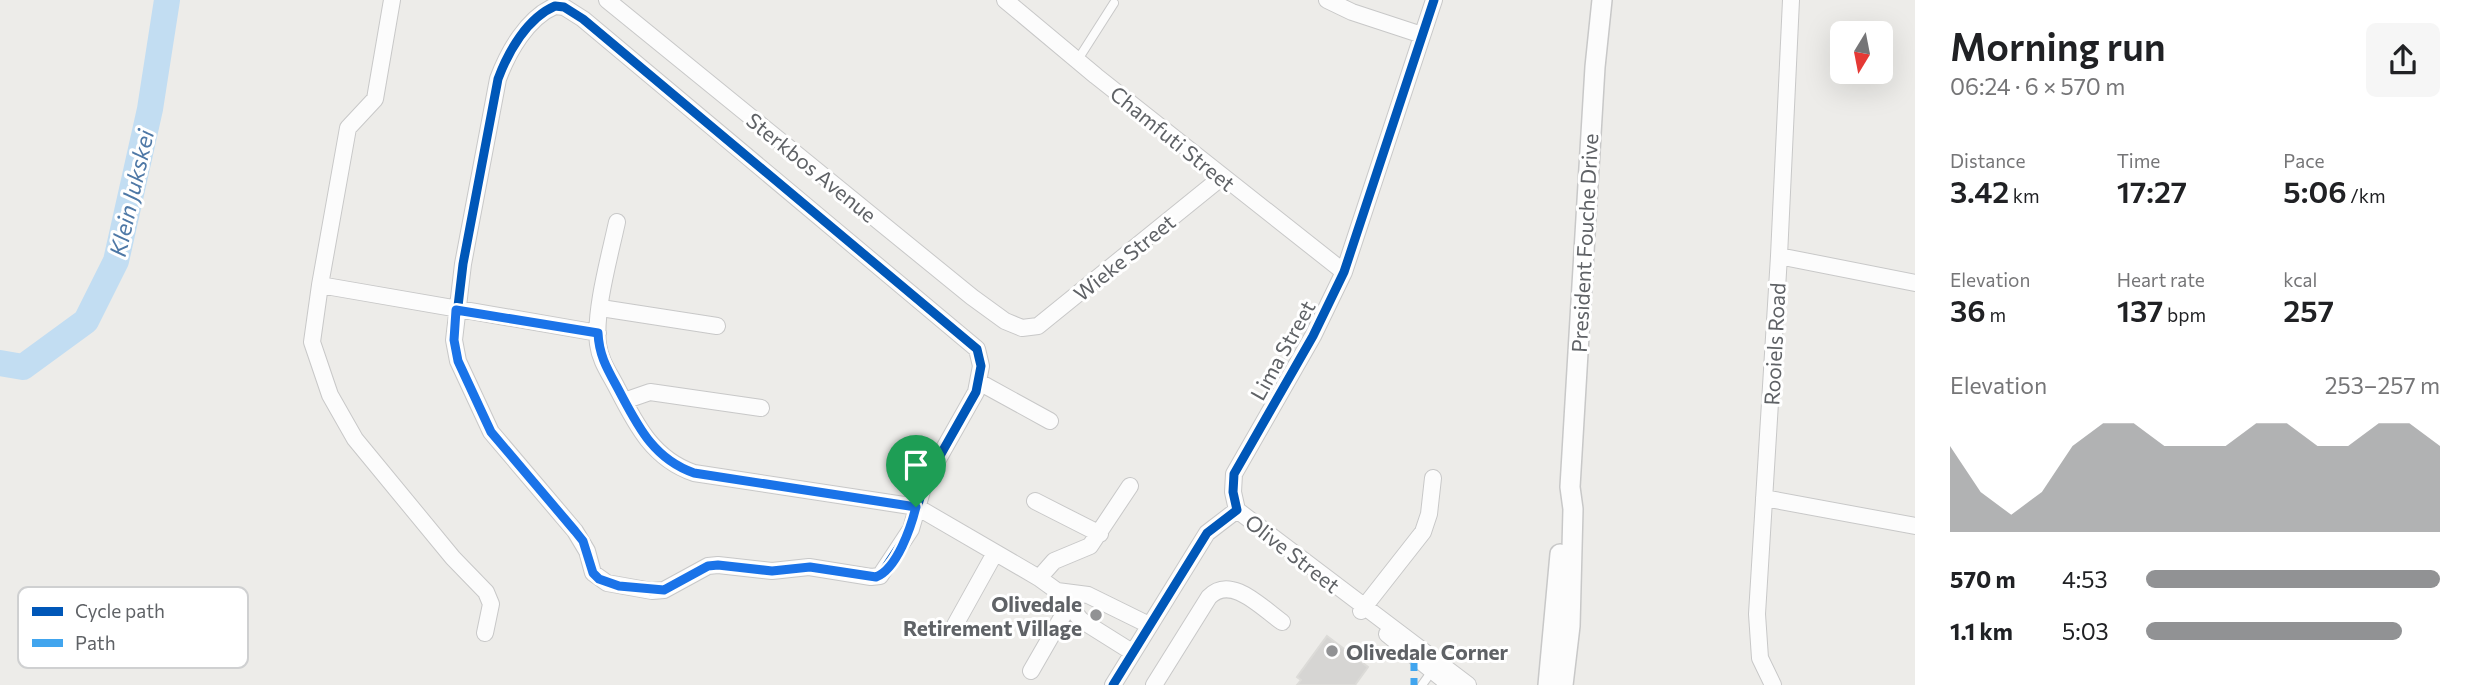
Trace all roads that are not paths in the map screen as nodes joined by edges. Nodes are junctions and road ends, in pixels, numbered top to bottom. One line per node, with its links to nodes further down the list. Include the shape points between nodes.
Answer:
1 (392, 0): 16 (street, via 375,99 348,128)
2 (607, 0): 20 (street, Sterkbos Avenue, via 972,297)
3 (1005, 0): 10 (street, Chamfuti Street)
4 (1327, 0): 9 (street)
5 (1434, 0): 9 (street, Lima Street)
6 (1602, 0): 45 (street, President Fouche Drive)
7 (1791, 0): 13 (street, Rooiels Road)
8 (1114, 4): 10 (lane)
9 (1422, 35): 14 (street, Lima Street)
10 (1077, 61): 11 (street, Chamfuti Street)
11 (1222, 177): 14 (street, Chamfuti Street); 20 (street, Wieke Street, via 1066,306 1038,326)
12 (617, 222): 17 (street)
13 (1779, 256): 15 (street); 28 (street, Rooiels Road)
14 (1344, 272): 31 (street, Lima Street, via 1313,336 1238,464 1233,492)
15 (1915, 283)
16 (320, 285): 18 (street); 41 (street, via 312,342 330,395 355,439 486,592 491,604)
17 (601, 308): 19 (street); 21 (street)
18 (456, 310): 21 (street); 22 (street, via 498,79 505,60 533,20 544,10 564,6 977,349); 30 (street, via 458,361 491,432 583,541 593,573 607,583 664,590 718,565 772,571 810,567 876,577 902,545)
19 (717, 326)
20 (1022, 328)
21 (598, 333): 23 (street, via 601,357)
22 (979, 382): 25 (street); 30 (street)
23 (624, 401): 24 (street, via 650,392); 30 (street, via 650,445 677,467)
24 (761, 408)
25 (1050, 421)
26 (1433, 478): 37 (street, via 1423,533)
27 (1130, 486): 33 (street)
28 (1764, 498): 32 (street); 51 (street, Rooiels Road, via 1757,645)
29 (1035, 501): 33 (street)
30 (916, 507): 34 (street)
31 (1237, 510): 37 (street, Olive Street); 40 (street, via 1208,533)
32 (1915, 526)
33 (1100, 534): 35 (street, via 1090,546 1054,561)
34 (995, 553): 35 (street); 39 (street)
35 (1039, 578): 36 (street)
36 (1072, 600): 40 (street, via 1088,595); 42 (street, via 1081,620); 43 (street)
37 (1363, 608): 44 (street, Olive Street); 50 (street, Olive Street)
38 (1282, 622): 47 (street, via 1240,593 1219,589 1209,597)
39 (955, 625)
40 (1149, 625): 42 (street)
41 (485, 633)
42 (1132, 653): 46 (street)
43 (1031, 671)
44 (1432, 671): 48 (lane); 49 (street, Olive Street)
45 (1555, 682)
46 (1113, 685)
47 (1154, 685)
48 (1422, 685)
49 (1450, 685)
50 (1468, 685)
51 (1773, 685)

